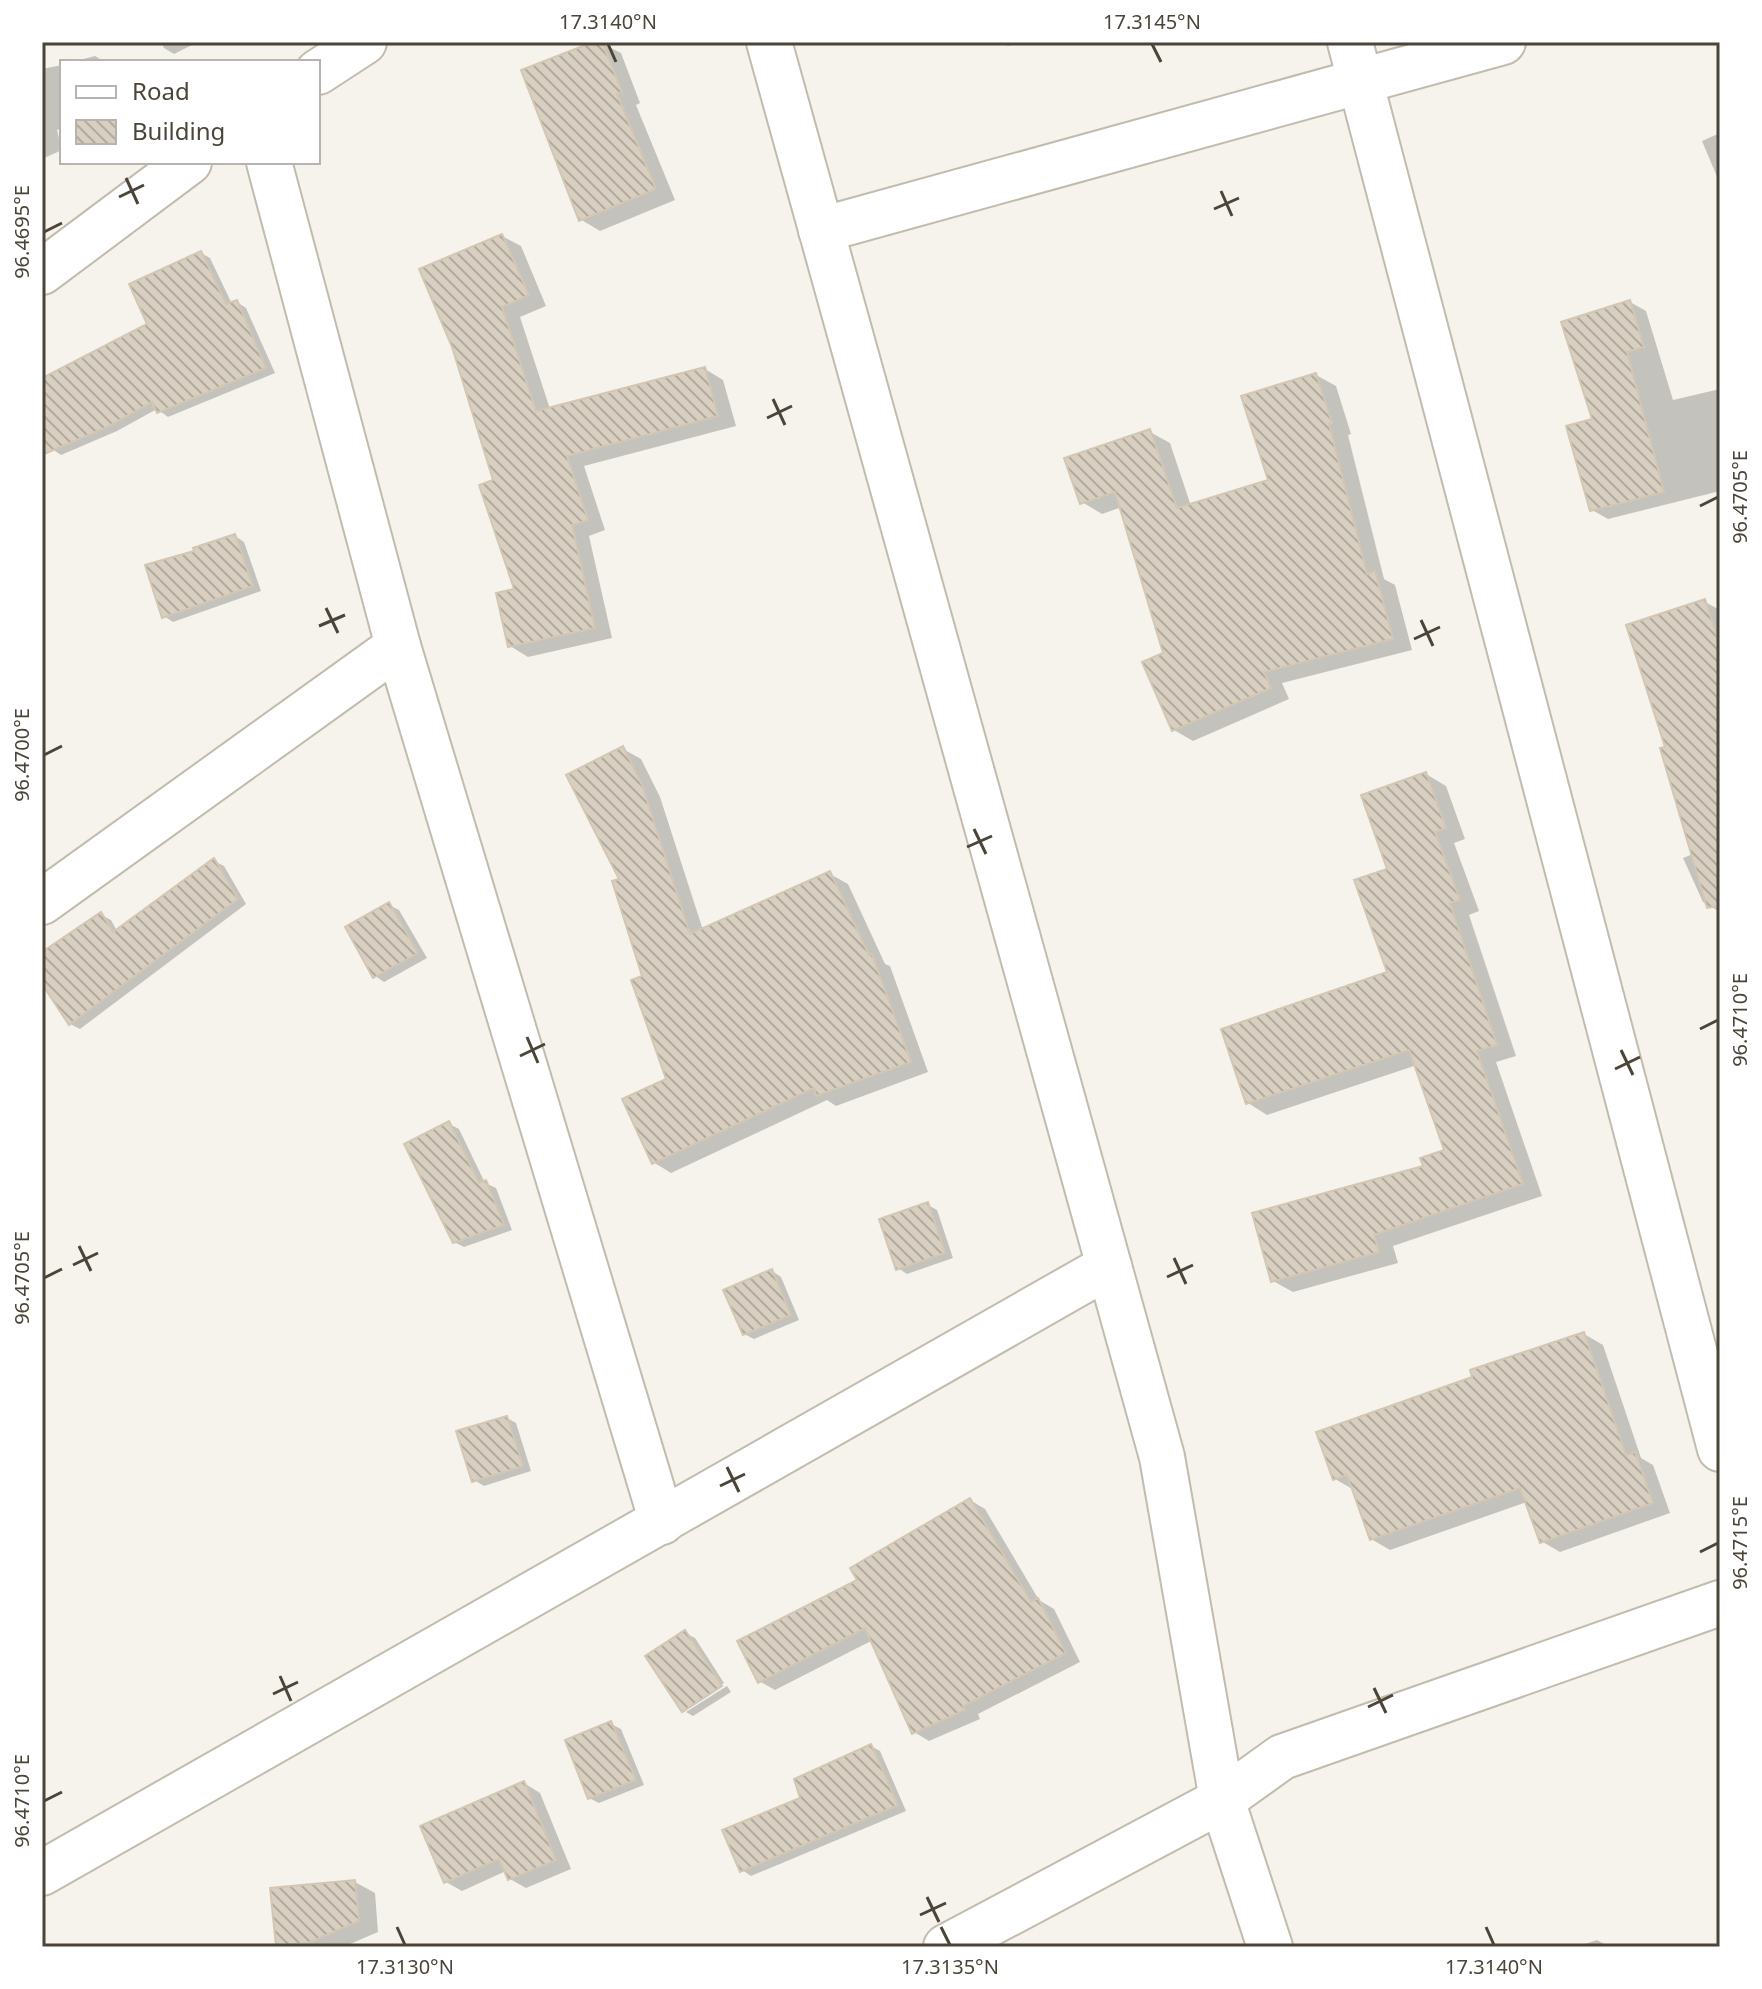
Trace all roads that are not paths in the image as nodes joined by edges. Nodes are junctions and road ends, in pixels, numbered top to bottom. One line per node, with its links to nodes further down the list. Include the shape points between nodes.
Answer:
1 (364, 42): 5 (street)
2 (769, 42): 8 (street)
3 (1503, 42): 4 (street)
4 (1356, 60): 8 (street); 13 (street)
5 (320, 71)
6 (186, 164): 9 (street)
7 (270, 164): 10 (street)
8 (821, 230): 12 (street)
9 (42, 272)
10 (398, 646): 11 (street); 14 (street)
11 (42, 902)
12 (1109, 1266): 14 (street); 16 (street, via 1162,1457)
13 (1720, 1449)
14 (662, 1522): 17 (street)
15 (1720, 1603): 16 (street, via 1282,1757)
16 (1222, 1800): 18 (street); 19 (street)
17 (42, 1873)
18 (946, 1947)
19 (1270, 1947)

